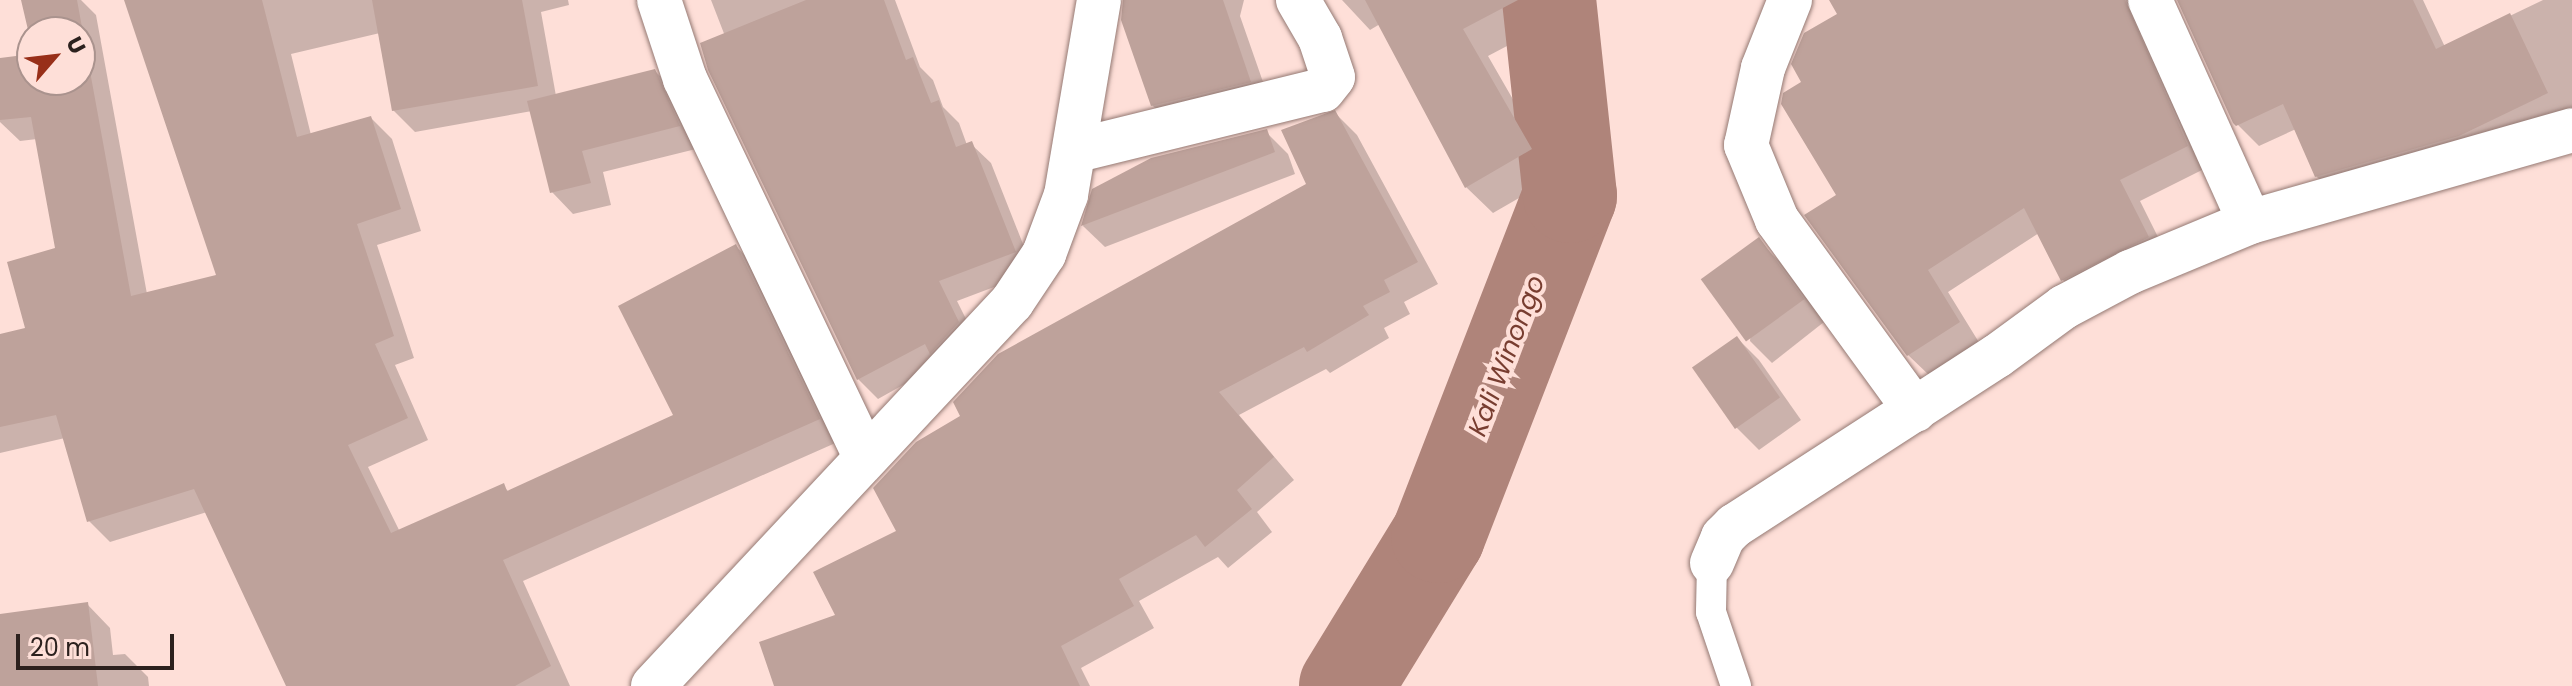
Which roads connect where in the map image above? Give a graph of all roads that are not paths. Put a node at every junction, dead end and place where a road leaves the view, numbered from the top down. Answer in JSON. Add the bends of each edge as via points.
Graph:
{"nodes":[{"id":1,"x":659,"y":0,"type":"edge"},
{"id":2,"x":1099,"y":0,"type":"edge"},
{"id":3,"x":1298,"y":0,"type":"edge"},
{"id":4,"x":2150,"y":0,"type":"edge"},
{"id":5,"x":1793,"y":1,"type":"edge"},
{"id":6,"x":2572,"y":130,"type":"edge"},
{"id":7,"x":1074,"y":151,"type":"junction"},
{"id":8,"x":2250,"y":222,"type":"junction"},
{"id":9,"x":1915,"y":410,"type":"junction"},
{"id":10,"x":865,"y":456,"type":"junction"},
{"id":11,"x":1712,"y":563,"type":"joint"},
{"id":12,"x":653,"y":686,"type":"edge"},
{"id":13,"x":1736,"y":686,"type":"edge"}],
"edges":[{"from":1,"to":10,"type":"street","via":[[685,79]]},
{"from":2,"to":7,"type":"street"},
{"from":3,"to":7,"type":"street","via":[[1320,38],[1333,77],[1323,90]]},
{"from":4,"to":8,"type":"street"},
{"from":5,"to":9,"type":"street","via":[[1763,68],[1746,145],[1777,220]]},
{"from":6,"to":8,"type":"street"},
{"from":7,"to":10,"type":"street","via":[[1066,195],[1044,254],[1012,302]]},
{"from":8,"to":9,"type":"street","via":[[2130,272],[2064,307]]},
{"from":9,"to":11,"type":"street","via":[[1734,526]]},
{"from":10,"to":12,"type":"street"},
{"from":11,"to":13,"type":"lane","via":[[1711,612]]}]}
